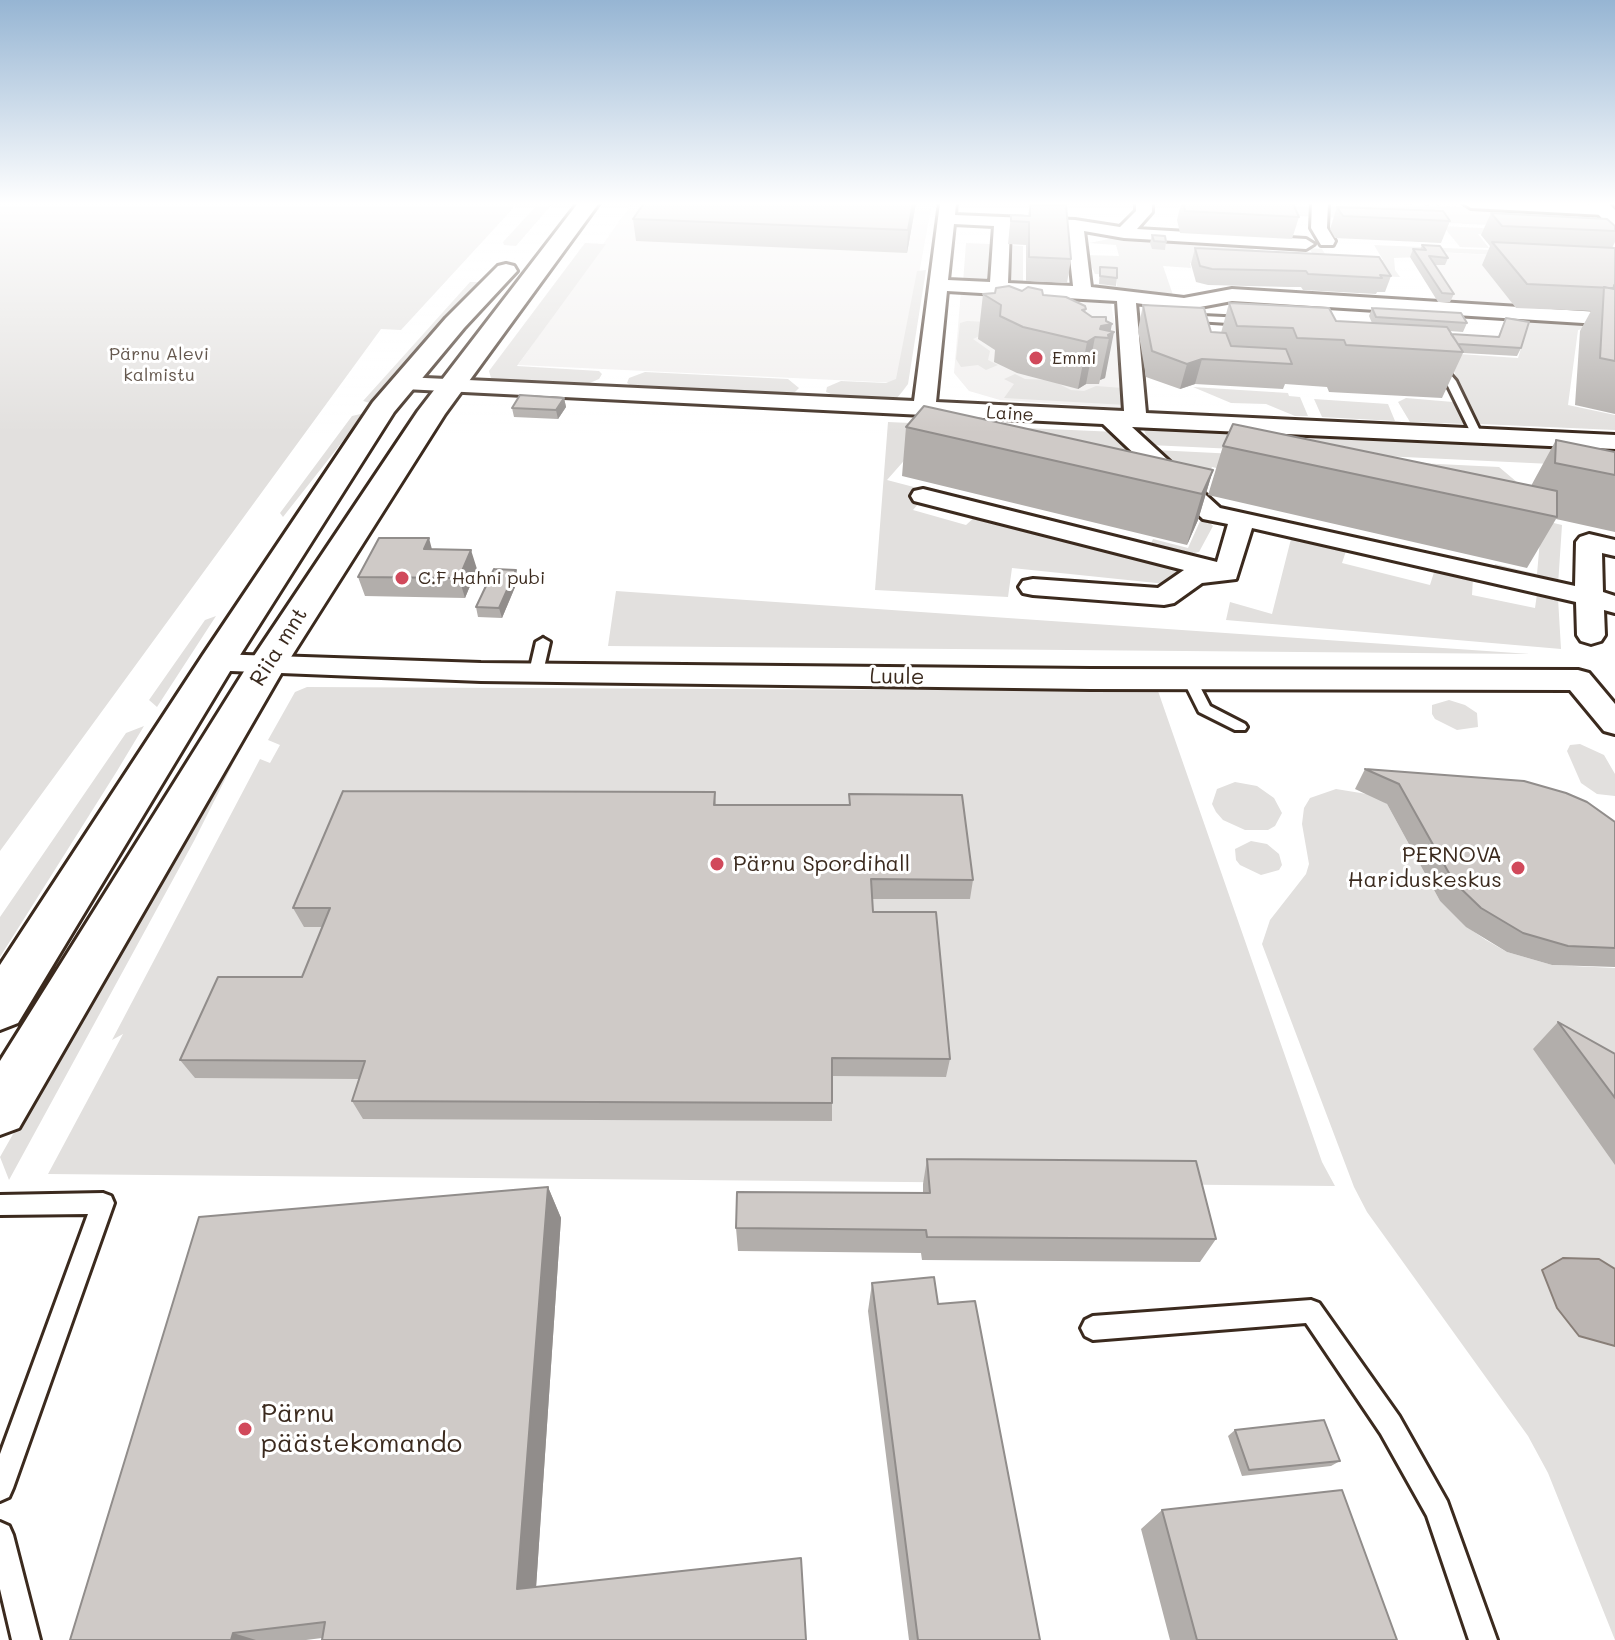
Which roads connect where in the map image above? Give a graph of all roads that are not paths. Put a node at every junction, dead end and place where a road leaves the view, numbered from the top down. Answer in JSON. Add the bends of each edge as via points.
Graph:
{"nodes":[{"id":1,"x":496,"y":280,"type":"edge"},
{"id":2,"x":530,"y":280,"type":"edge"},
{"id":3,"x":938,"y":280,"type":"edge"},
{"id":4,"x":999,"y":280,"type":"edge"},
{"id":5,"x":1081,"y":280,"type":"edge"},
{"id":6,"x":937,"y":285,"type":"junction"},
{"id":7,"x":999,"y":288,"type":"junction"},
{"id":8,"x":1083,"y":293,"type":"junction"},
{"id":9,"x":1126,"y":299,"type":"junction"},
{"id":10,"x":1193,"y":316,"type":"junction"},
{"id":11,"x":1615,"y":319,"type":"edge"},
{"id":12,"x":1249,"y":321,"type":"edge"},
{"id":13,"x":1416,"y":362,"type":"edge"},
{"id":14,"x":404,"y":383,"type":"junction"},
{"id":15,"x":449,"y":386,"type":"junction"},
{"id":16,"x":924,"y":410,"type":"junction"},
{"id":17,"x":1124,"y":420,"type":"junction"},
{"id":18,"x":1477,"y":435,"type":"junction"},
{"id":19,"x":1615,"y":442,"type":"edge"},
{"id":20,"x":923,"y":496,"type":"dead end"},
{"id":21,"x":1242,"y":518,"type":"junction"},
{"id":22,"x":1615,"y":548,"type":"edge"},
{"id":23,"x":1227,"y":573,"type":"junction"},
{"id":24,"x":1033,"y":587,"type":"dead end"},
{"id":25,"x":1602,"y":601,"type":"edge"},
{"id":26,"x":1591,"y":635,"type":"dead end"},
{"id":27,"x":543,"y":642,"type":"dead end"},
{"id":28,"x":216,"y":663,"type":"junction"},
{"id":29,"x":267,"y":665,"type":"junction"},
{"id":30,"x":536,"y":672,"type":"junction"},
{"id":31,"x":1190,"y":680,"type":"junction"},
{"id":32,"x":1615,"y":724,"type":"edge"},
{"id":33,"x":1240,"y":727,"type":"dead end"},
{"id":34,"x":0,"y":1008,"type":"edge"},
{"id":35,"x":0,"y":1110,"type":"edge"},
{"id":36,"x":0,"y":1205,"type":"edge"},
{"id":37,"x":1093,"y":1328,"type":"dead end"},
{"id":38,"x":0,"y":1488,"type":"edge"},
{"id":39,"x":0,"y":1535,"type":"edge"},
{"id":40,"x":26,"y":1640,"type":"edge"},
{"id":41,"x":1483,"y":1640,"type":"edge"}],
"edges":[{"from":1,"to":14,"type":"main road","name":"Riia mnt"},
{"from":2,"to":15,"type":"main road","name":"Riia mnt"},
{"from":3,"to":6,"type":"street"},
{"from":4,"to":7,"type":"street"},
{"from":5,"to":8,"type":"street"},
{"from":6,"to":7,"type":"street"},
{"from":6,"to":16,"type":"street"},
{"from":7,"to":8,"type":"street"},
{"from":8,"to":9,"type":"street"},
{"from":9,"to":10,"type":"street"},
{"from":9,"to":17,"type":"street","via":[[1135,323]]},
{"from":10,"to":11,"type":"street","via":[[1232,295]]},
{"from":10,"to":12,"type":"lane"},
{"from":13,"to":18,"type":"lane","via":[[1443,371]]},
{"from":14,"to":15,"type":"street","name":"Laine"},
{"from":14,"to":28,"type":"main road","name":"Riia mnt"},
{"from":15,"to":16,"type":"street","name":"Laine"},
{"from":15,"to":29,"type":"main road","name":"Riia mnt"},
{"from":16,"to":17,"type":"street","name":"Laine"},
{"from":17,"to":18,"type":"street","name":"Laine"},
{"from":17,"to":21,"type":"street","via":[[1212,514]]},
{"from":18,"to":19,"type":"street","name":"Laine"},
{"from":20,"to":23,"type":"street"},
{"from":21,"to":23,"type":"street"},
{"from":21,"to":25,"type":"street"},
{"from":22,"to":25,"type":"street","via":[[1589,542]]},
{"from":23,"to":24,"type":"street","via":[[1195,575],[1164,597]]},
{"from":25,"to":26,"type":"street"},
{"from":27,"to":30,"type":"lane"},
{"from":28,"to":29,"type":"street","name":"Luule"},
{"from":28,"to":34,"type":"main road","name":"Riia mnt"},
{"from":29,"to":30,"type":"street","name":"Luule"},
{"from":29,"to":35,"type":"main road","name":"Riia mnt"},
{"from":30,"to":31,"type":"street","name":"Luule"},
{"from":31,"to":32,"type":"street","name":"Luule","via":[[1578,680]]},
{"from":31,"to":33,"type":"lane","via":[[1204,709]]},
{"from":36,"to":38,"type":"lane","via":[[103,1203]]},
{"from":37,"to":41,"type":"lane","via":[[1311,1311],[1390,1425],[1438,1510]]},
{"from":39,"to":40,"type":"lane"}]}
